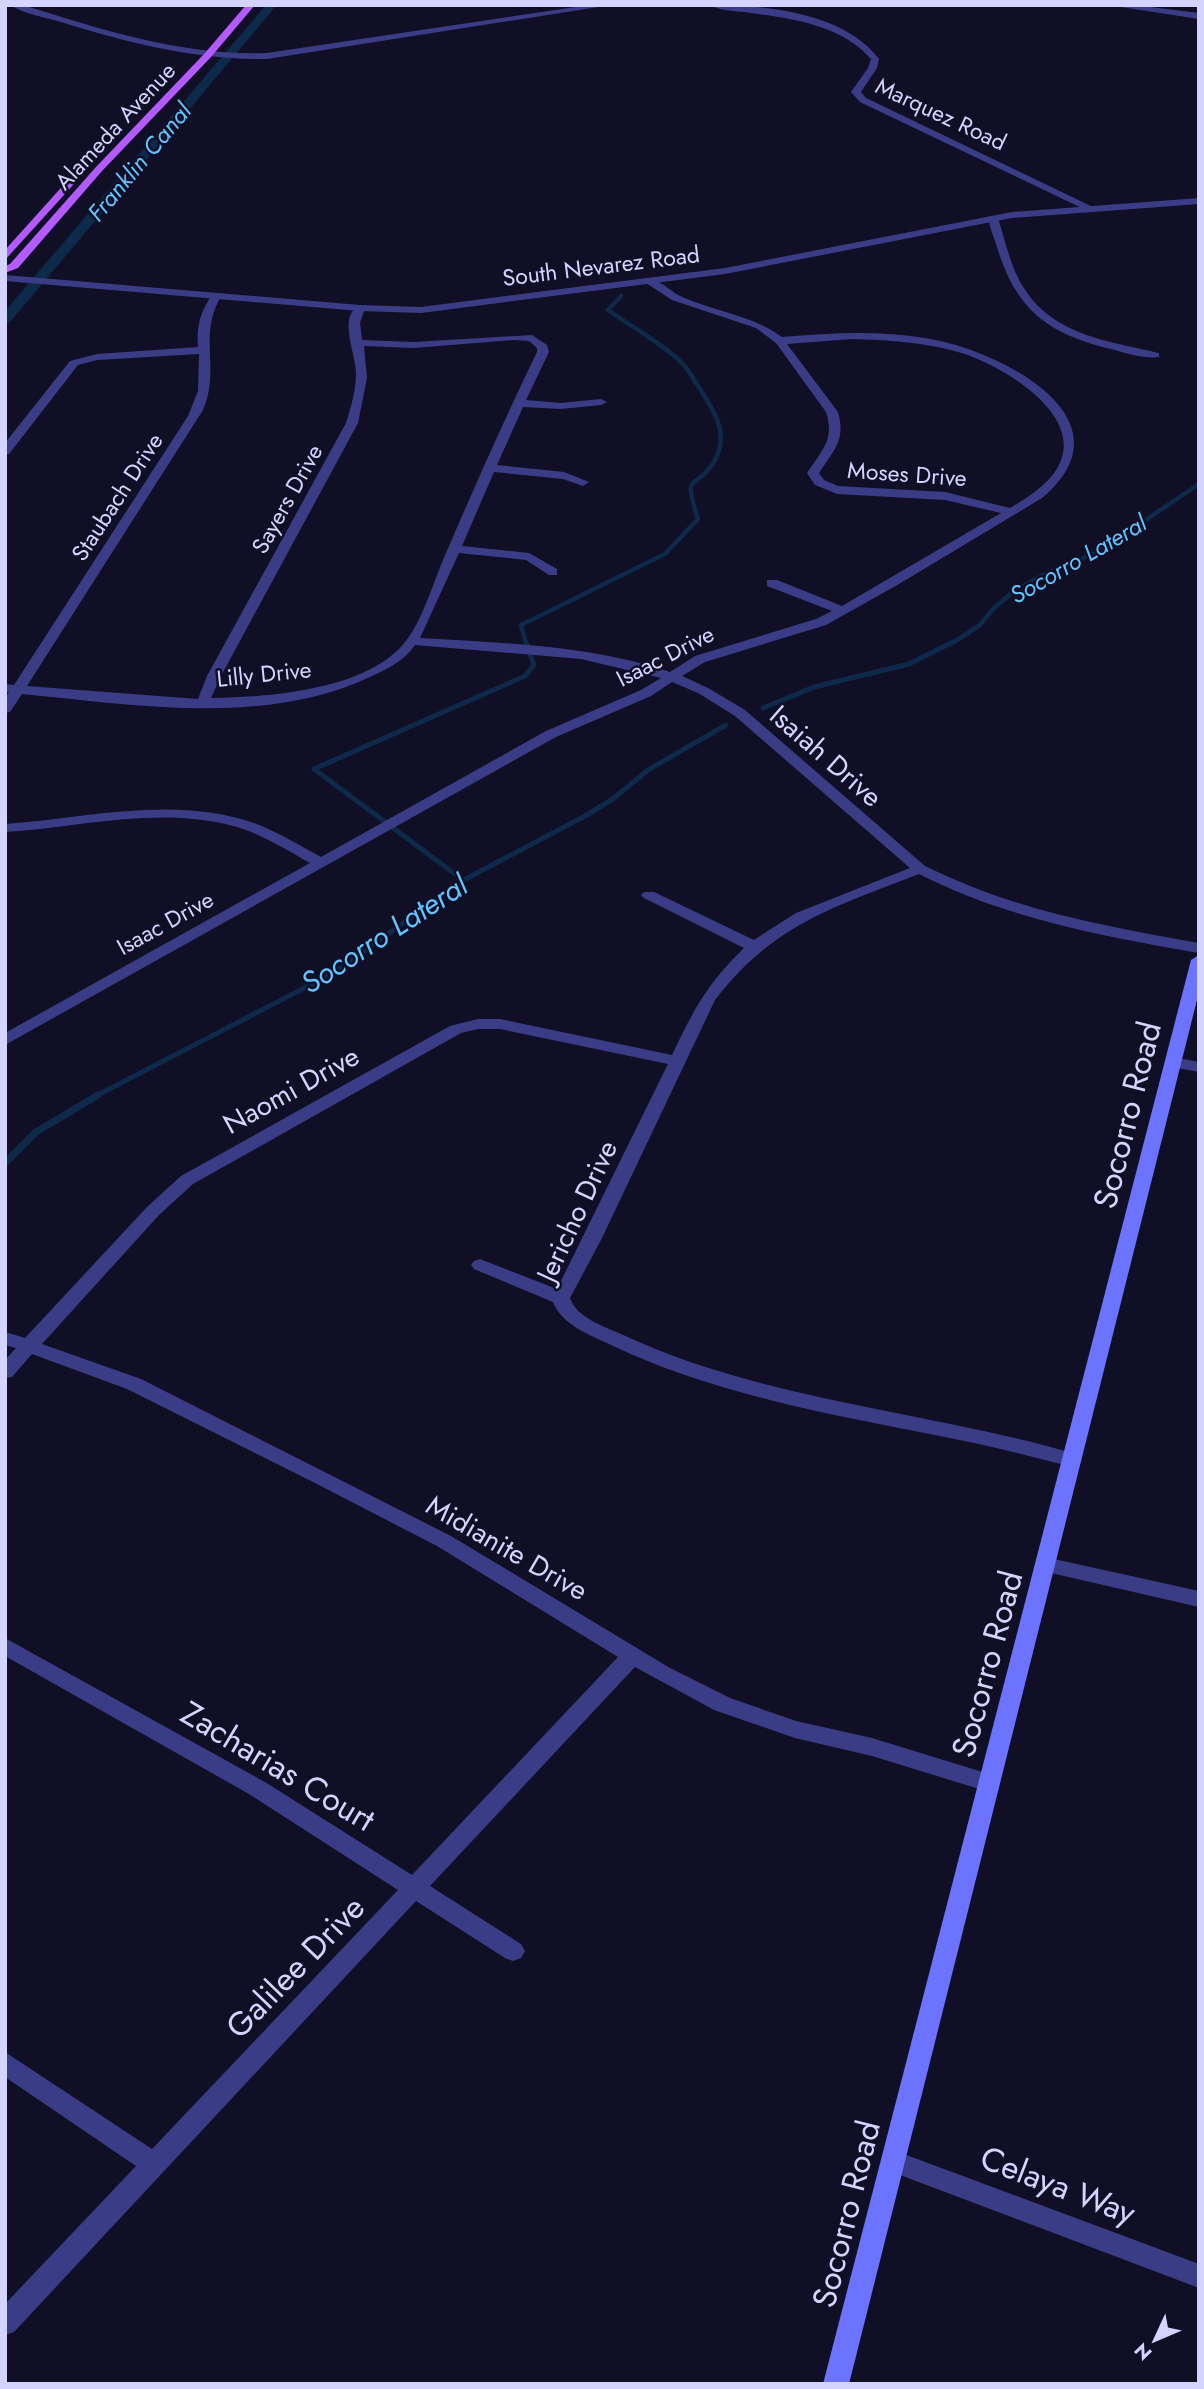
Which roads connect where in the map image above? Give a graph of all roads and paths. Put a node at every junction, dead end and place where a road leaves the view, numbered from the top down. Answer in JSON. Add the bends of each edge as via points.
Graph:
{"nodes":[{"id":1,"x":15,"y":5,"type":"edge"},
{"id":2,"x":238,"y":5,"type":"edge"},
{"id":3,"x":251,"y":5,"type":"edge"},
{"id":4,"x":607,"y":5,"type":"edge"},
{"id":5,"x":713,"y":5,"type":"edge"},
{"id":6,"x":1112,"y":5,"type":"edge"},
{"id":7,"x":1199,"y":16,"type":"edge"},
{"id":8,"x":195,"y":53,"type":"junction"},
{"id":9,"x":212,"y":56,"type":"junction"},
{"id":10,"x":141,"y":109,"type":"dead end"},
{"id":11,"x":107,"y":143,"type":"dead end"},
{"id":12,"x":1199,"y":201,"type":"edge"},
{"id":13,"x":1092,"y":209,"type":"junction"},
{"id":14,"x":993,"y":218,"type":"junction"},
{"id":15,"x":5,"y":257,"type":"edge"},
{"id":16,"x":7,"y":275,"type":"edge"},
{"id":17,"x":650,"y":281,"type":"junction"},
{"id":18,"x":217,"y":295,"type":"junction"},
{"id":19,"x":360,"y":308,"type":"junction"},
{"id":20,"x":780,"y":341,"type":"junction"},
{"id":21,"x":358,"y":343,"type":"junction"},
{"id":22,"x":203,"y":350,"type":"junction"},
{"id":23,"x":1155,"y":355,"type":"dead end"},
{"id":24,"x":601,"y":402,"type":"dead end"},
{"id":25,"x":518,"y":403,"type":"junction"},
{"id":26,"x":5,"y":452,"type":"edge"},
{"id":27,"x":490,"y":468,"type":"junction"},
{"id":28,"x":583,"y":482,"type":"dead end"},
{"id":29,"x":1010,"y":512,"type":"junction"},
{"id":30,"x":455,"y":549,"type":"junction"},
{"id":31,"x":553,"y":572,"type":"dead end"},
{"id":32,"x":772,"y":583,"type":"dead end"},
{"id":33,"x":843,"y":611,"type":"junction"},
{"id":34,"x":410,"y":641,"type":"junction"},
{"id":35,"x":672,"y":676,"type":"junction"},
{"id":36,"x":11,"y":689,"type":"edge"},
{"id":37,"x":203,"y":702,"type":"junction"},
{"id":38,"x":5,"y":709,"type":"edge"},
{"id":39,"x":5,"y":828,"type":"edge"},
{"id":40,"x":320,"y":862,"type":"junction"},
{"id":41,"x":920,"y":869,"type":"junction"},
{"id":42,"x":649,"y":895,"type":"dead end"},
{"id":43,"x":753,"y":946,"type":"junction"},
{"id":44,"x":1199,"y":948,"type":"edge"},
{"id":45,"x":1199,"y":960,"type":"edge"},
{"id":46,"x":5,"y":1040,"type":"edge"},
{"id":47,"x":678,"y":1061,"type":"junction"},
{"id":48,"x":1173,"y":1062,"type":"junction"},
{"id":49,"x":1199,"y":1067,"type":"edge"},
{"id":50,"x":480,"y":1265,"type":"dead end"},
{"id":51,"x":561,"y":1298,"type":"junction"},
{"id":52,"x":5,"y":1338,"type":"edge"},
{"id":53,"x":28,"y":1345,"type":"junction"},
{"id":54,"x":5,"y":1372,"type":"edge"},
{"id":55,"x":1072,"y":1460,"type":"junction"},
{"id":56,"x":1045,"y":1566,"type":"junction"},
{"id":57,"x":1199,"y":1599,"type":"edge"},
{"id":58,"x":5,"y":1646,"type":"edge"},
{"id":59,"x":634,"y":1656,"type":"junction"},
{"id":60,"x":989,"y":1783,"type":"junction"},
{"id":61,"x":413,"y":1889,"type":"junction"},
{"id":62,"x":513,"y":1951,"type":"dead end"},
{"id":63,"x":5,"y":2063,"type":"edge"},
{"id":64,"x":893,"y":2161,"type":"junction"},
{"id":65,"x":154,"y":2164,"type":"junction"},
{"id":66,"x":1199,"y":2276,"type":"edge"},
{"id":67,"x":5,"y":2323,"type":"edge"},
{"id":68,"x":836,"y":2384,"type":"edge"}],
"edges":[{"from":1,"to":8,"type":"street"},
{"from":2,"to":8,"type":"main road","name":"Alameda Avenue"},
{"from":3,"to":9,"type":"main road","name":"Alameda Avenue"},
{"from":4,"to":9,"type":"street","via":[[267,56]]},
{"from":5,"to":13,"type":"street","name":"Marquez Road","via":[[845,32],[875,59],[874,67],[858,85],[856,92],[863,100]]},
{"from":6,"to":7,"type":"street"},
{"from":8,"to":9,"type":"street"},
{"from":8,"to":10,"type":"main road","name":"Alameda Avenue"},
{"from":9,"to":16,"type":"main road","name":"Alameda Avenue","via":[[99,169]]},
{"from":11,"to":15,"type":"main road","name":"Alameda Avenue"},
{"from":12,"to":13,"type":"street","name":"South Nevarez Road"},
{"from":13,"to":14,"type":"street","name":"South Nevarez Road"},
{"from":14,"to":17,"type":"street","name":"South Nevarez Road","via":[[725,271]]},
{"from":14,"to":23,"type":"street","via":[[1015,282],[1025,299],[1055,328]]},
{"from":16,"to":18,"type":"street","name":"South Nevarez Road"},
{"from":17,"to":19,"type":"street","name":"South Nevarez Road","via":[[437,309]]},
{"from":17,"to":20,"type":"street","name":"Moses Drive","via":[[676,298],[760,326]]},
{"from":18,"to":19,"type":"street","name":"South Nevarez Road"},
{"from":18,"to":22,"type":"street","name":"Staubach Drive","via":[[204,315]]},
{"from":19,"to":21,"type":"street","name":"Sayers Drive","via":[[352,324]]},
{"from":20,"to":29,"type":"street","name":"Moses Drive","via":[[834,416],[836,437],[813,473],[822,485],[837,490],[942,494]]},
{"from":20,"to":29,"type":"street","name":"Isaac Drive","via":[[839,336],[932,343],[981,357],[1028,383],[1063,419],[1070,439],[1066,464],[1044,491]]},
{"from":21,"to":25,"type":"street","name":"Lilly Drive","via":[[414,345],[532,338],[543,352]]},
{"from":21,"to":37,"type":"street","name":"Sayers Drive","via":[[361,371],[352,423]]},
{"from":22,"to":26,"type":"street","via":[[97,357],[74,363]]},
{"from":22,"to":36,"type":"street","name":"Staubach Drive","via":[[202,401],[184,434]]},
{"from":24,"to":25,"type":"street","via":[[568,406]]},
{"from":25,"to":27,"type":"street","name":"Lilly Drive"},
{"from":27,"to":28,"type":"street"},
{"from":27,"to":30,"type":"street","name":"Lilly Drive"},
{"from":29,"to":33,"type":"street","name":"Isaac Drive"},
{"from":30,"to":31,"type":"street","via":[[512,553],[529,557]]},
{"from":30,"to":34,"type":"street","name":"Lilly Drive","via":[[422,625]]},
{"from":32,"to":33,"type":"street"},
{"from":33,"to":35,"type":"street","name":"Isaac Drive","via":[[821,622],[718,651]]},
{"from":34,"to":35,"type":"street","name":"Isaiah Drive","via":[[600,656]]},
{"from":34,"to":37,"type":"street","name":"Lilly Drive","via":[[374,672],[342,685],[275,699]]},
{"from":35,"to":40,"type":"street","name":"Isaac Drive","via":[[646,693],[541,740]]},
{"from":35,"to":41,"type":"street","name":"Isaiah Drive","via":[[740,713]]},
{"from":36,"to":37,"type":"street","name":"Lilly Drive"},
{"from":36,"to":38,"type":"street","name":"Staubach Drive"},
{"from":39,"to":40,"type":"street","via":[[183,813],[240,823]]},
{"from":40,"to":46,"type":"street","name":"Isaac Drive"},
{"from":41,"to":43,"type":"street","name":"Jericho Drive","via":[[793,919]]},
{"from":41,"to":44,"type":"street","name":"Isaiah Drive","via":[[976,898],[1028,915]]},
{"from":42,"to":43,"type":"street"},
{"from":43,"to":47,"type":"street","name":"Jericho Drive","via":[[707,999]]},
{"from":45,"to":48,"type":"main road","name":"Socorro Road"},
{"from":47,"to":51,"type":"street","name":"Jericho Drive"},
{"from":47,"to":53,"type":"street","name":"Naomi Drive","via":[[500,1024],[456,1029],[187,1180],[153,1210]]},
{"from":48,"to":49,"type":"street"},
{"from":48,"to":55,"type":"main road","name":"Socorro Road"},
{"from":50,"to":51,"type":"street"},
{"from":51,"to":55,"type":"street","name":"Jericho Drive","via":[[565,1309],[579,1321],[699,1373]]},
{"from":52,"to":53,"type":"street","name":"Midianite Drive"},
{"from":53,"to":54,"type":"street","name":"Naomi Drive"},
{"from":53,"to":59,"type":"street","name":"Midianite Drive","via":[[134,1384],[341,1488],[484,1564]]},
{"from":55,"to":56,"type":"main road","name":"Socorro Road"},
{"from":56,"to":57,"type":"street"},
{"from":56,"to":60,"type":"main road","name":"Socorro Road"},
{"from":58,"to":61,"type":"street","name":"Zacharias Court","via":[[257,1788]]},
{"from":59,"to":60,"type":"street","name":"Midianite Drive","via":[[722,1704],[794,1729]]},
{"from":59,"to":61,"type":"street","name":"Galilee Drive"},
{"from":60,"to":64,"type":"main road","name":"Socorro Road"},
{"from":61,"to":62,"type":"street","name":"Zacharias Court"},
{"from":61,"to":65,"type":"street","name":"Galilee Drive"},
{"from":63,"to":65,"type":"street"},
{"from":64,"to":66,"type":"street","name":"Celaya Way"},
{"from":64,"to":68,"type":"main road","name":"Socorro Road"},
{"from":65,"to":67,"type":"street","name":"Galilee Drive"}]}
